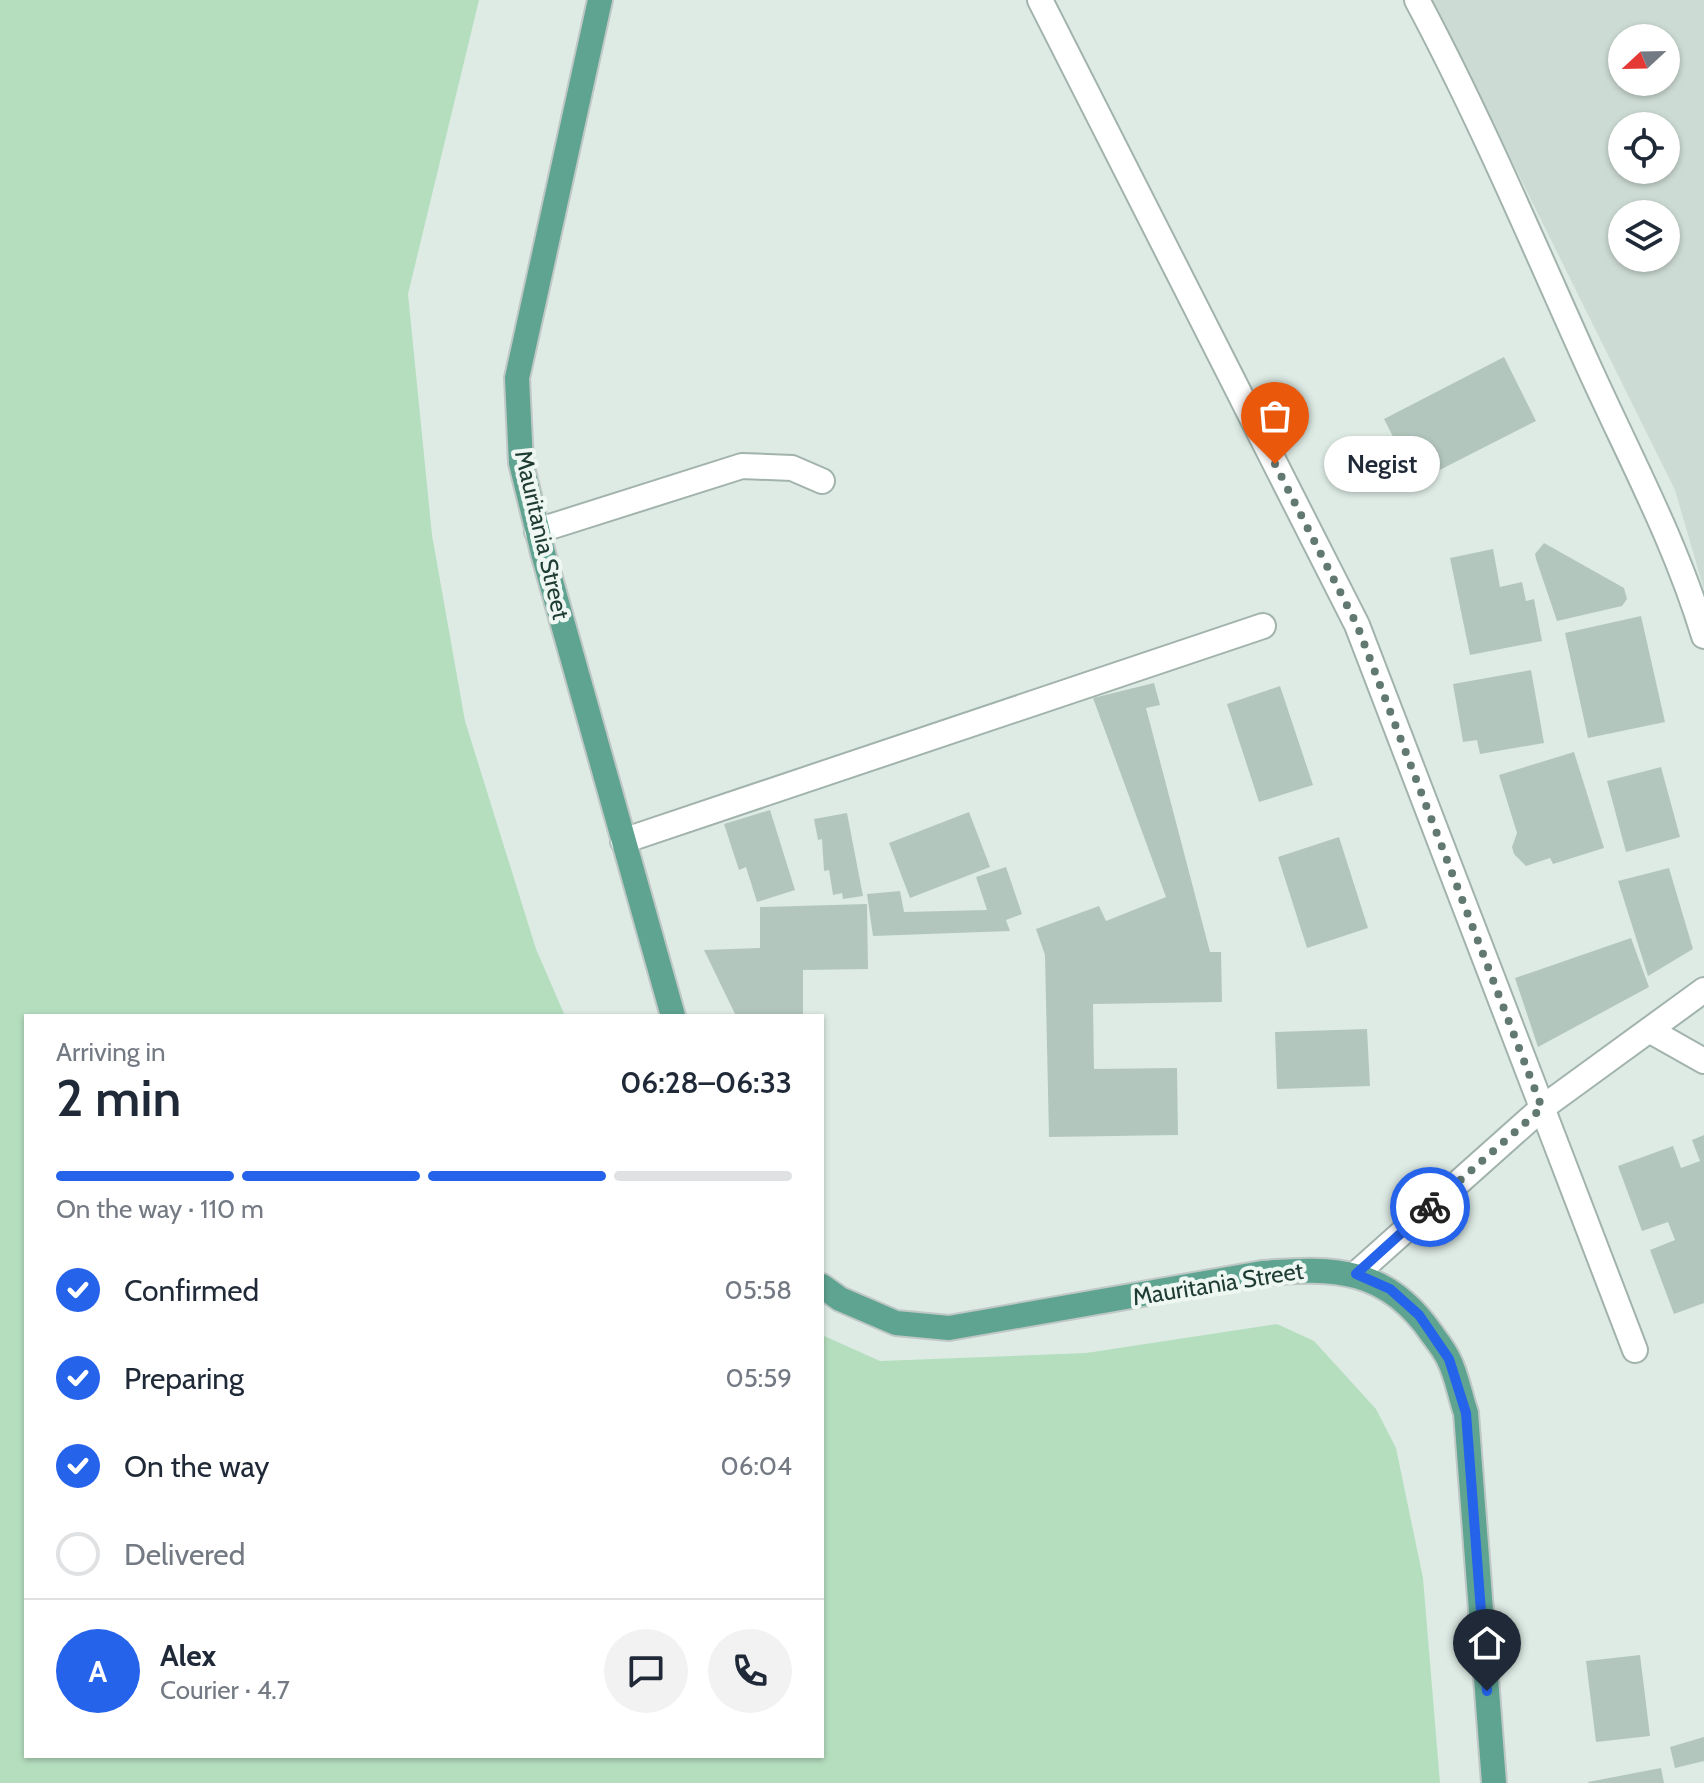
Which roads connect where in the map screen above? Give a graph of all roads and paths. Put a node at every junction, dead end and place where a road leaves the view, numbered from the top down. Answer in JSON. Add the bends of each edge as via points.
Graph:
{"nodes":[{"id":1,"x":600,"y":0,"type":"edge"},
{"id":2,"x":1040,"y":0,"type":"edge"},
{"id":3,"x":1417,"y":0,"type":"edge"},
{"id":4,"x":822,"y":481,"type":"dead end"},
{"id":5,"x":537,"y":531,"type":"junction"},
{"id":6,"x":1263,"y":626,"type":"dead end"},
{"id":7,"x":1704,"y":636,"type":"edge"},
{"id":8,"x":623,"y":841,"type":"junction"},
{"id":9,"x":1704,"y":990,"type":"edge"},
{"id":10,"x":672,"y":1014,"type":"edge"},
{"id":11,"x":1649,"y":1030,"type":"junction"},
{"id":12,"x":1704,"y":1061,"type":"edge"},
{"id":13,"x":1542,"y":1108,"type":"junction"},
{"id":14,"x":1356,"y":1274,"type":"junction"},
{"id":15,"x":824,"y":1287,"type":"edge"},
{"id":16,"x":1635,"y":1350,"type":"dead end"},
{"id":17,"x":1494,"y":1783,"type":"edge"}],
"edges":[{"from":1,"to":5,"type":"main road","name":"Mauritania Street","via":[[517,378],[521,463]]},
{"from":2,"to":13,"type":"street","via":[[1357,625]]},
{"from":3,"to":7,"type":"street","via":[[1468,96],[1647,487]]},
{"from":4,"to":5,"type":"street","via":[[792,468],[742,466]]},
{"from":5,"to":8,"type":"main road","name":"Mauritania Street"},
{"from":6,"to":8,"type":"street"},
{"from":8,"to":10,"type":"main road","name":"Mauritania Street"},
{"from":9,"to":11,"type":"street"},
{"from":11,"to":12,"type":"street"},
{"from":11,"to":13,"type":"street"},
{"from":13,"to":14,"type":"street"},
{"from":13,"to":16,"type":"street"},
{"from":14,"to":15,"type":"main road","name":"Mauritania Street","via":[[1314,1269],[1262,1273],[949,1328],[896,1323]]},
{"from":14,"to":17,"type":"main road","name":"Mauritania Street","via":[[1390,1289],[1419,1315],[1449,1359],[1466,1413]]}]}
